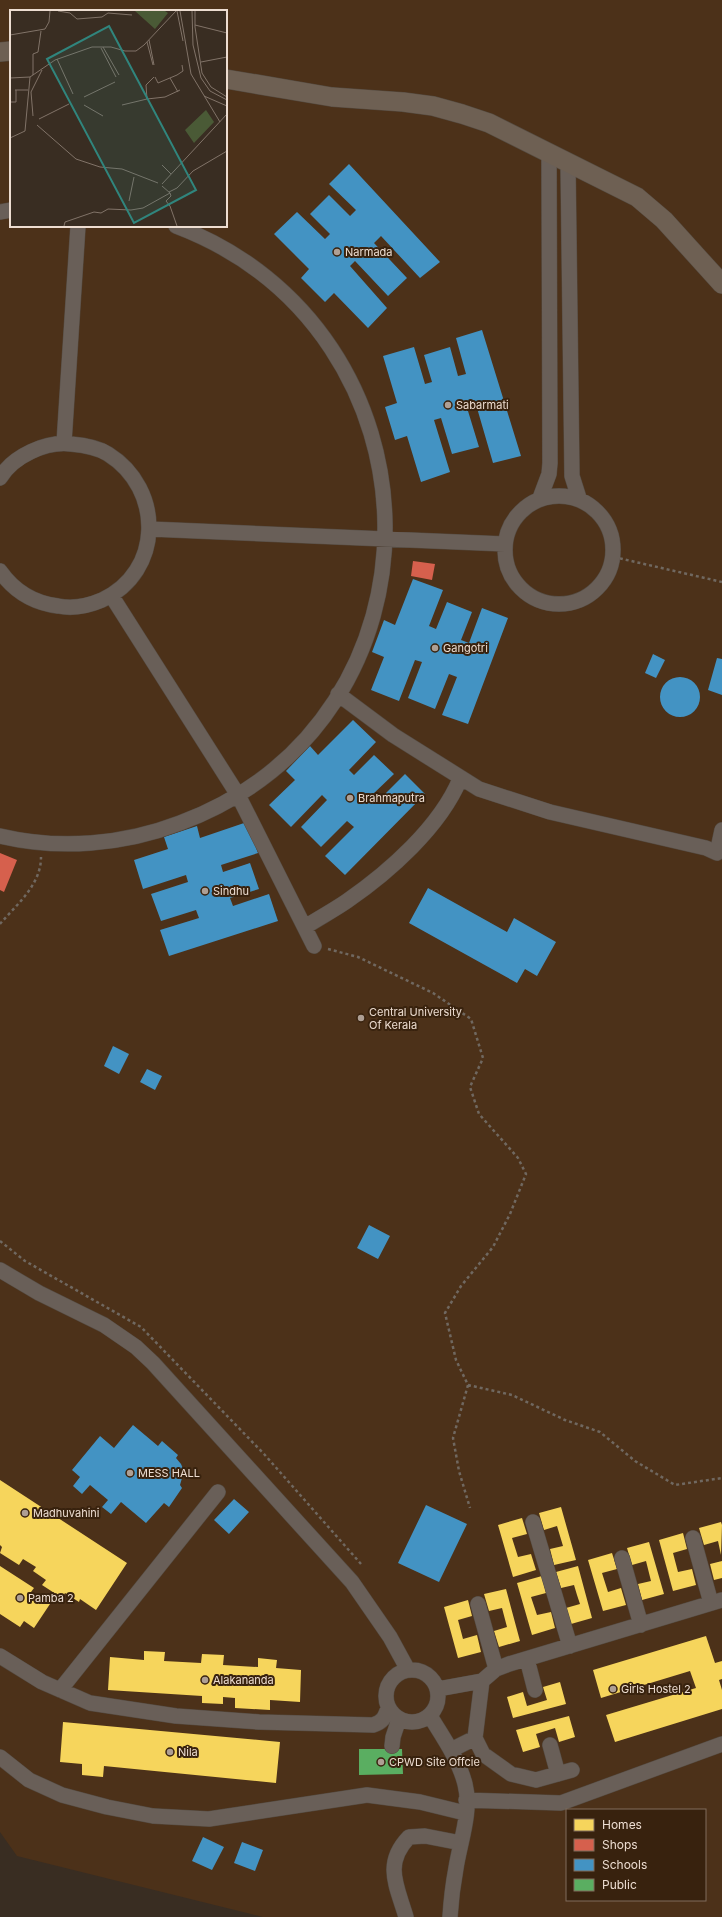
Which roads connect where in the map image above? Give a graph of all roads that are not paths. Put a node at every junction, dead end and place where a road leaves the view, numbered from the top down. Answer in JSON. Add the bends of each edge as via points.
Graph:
{"nodes":[{"id":1,"x":10,"y":51,"type":"edge"},
{"id":2,"x":0,"y":52,"type":"edge"},
{"id":3,"x":227,"y":79,"type":"edge"},
{"id":4,"x":549,"y":154,"type":"junction"},
{"id":5,"x":568,"y":163,"type":"junction"},
{"id":6,"x":10,"y":210,"type":"edge"},
{"id":7,"x":0,"y":212,"type":"edge"},
{"id":8,"x":78,"y":227,"type":"edge"},
{"id":9,"x":178,"y":227,"type":"edge"},
{"id":10,"x":722,"y":284,"type":"edge"},
{"id":11,"x":64,"y":443,"type":"junction"},
{"id":12,"x":0,"y":478,"type":"edge"},
{"id":13,"x":540,"y":498,"type":"junction"},
{"id":14,"x":579,"y":498,"type":"junction"},
{"id":15,"x":150,"y":529,"type":"junction"},
{"id":16,"x":386,"y":540,"type":"junction"},
{"id":17,"x":505,"y":544,"type":"junction"},
{"id":18,"x":0,"y":571,"type":"edge"},
{"id":19,"x":111,"y":595,"type":"junction"},
{"id":20,"x":338,"y":694,"type":"junction"},
{"id":21,"x":460,"y":779,"type":"junction"},
{"id":22,"x":238,"y":795,"type":"junction"},
{"id":23,"x":722,"y":830,"type":"edge"},
{"id":24,"x":0,"y":836,"type":"edge"},
{"id":25,"x":720,"y":853,"type":"edge"},
{"id":26,"x":306,"y":927,"type":"junction"},
{"id":27,"x":314,"y":946,"type":"road end"},
{"id":28,"x":0,"y":1270,"type":"edge"},
{"id":29,"x":218,"y":1492,"type":"dead end"},
{"id":30,"x":533,"y":1522,"type":"dead end"},
{"id":31,"x":693,"y":1538,"type":"dead end"},
{"id":32,"x":622,"y":1558,"type":"dead end"},
{"id":33,"x":717,"y":1602,"type":"edge"},
{"id":34,"x":478,"y":1604,"type":"dead end"},
{"id":35,"x":641,"y":1625,"type":"junction"},
{"id":36,"x":570,"y":1646,"type":"junction"},
{"id":37,"x":0,"y":1656,"type":"edge"},
{"id":38,"x":527,"y":1659,"type":"junction"},
{"id":39,"x":496,"y":1669,"type":"junction"},
{"id":40,"x":408,"y":1670,"type":"junction"},
{"id":41,"x":482,"y":1681,"type":"junction"},
{"id":42,"x":438,"y":1689,"type":"junction"},
{"id":43,"x":60,"y":1690,"type":"junction"},
{"id":44,"x":535,"y":1690,"type":"dead end"},
{"id":45,"x":388,"y":1708,"type":"junction"},
{"id":46,"x":430,"y":1716,"type":"junction"},
{"id":47,"x":400,"y":1720,"type":"junction"},
{"id":48,"x":475,"y":1738,"type":"junction"},
{"id":49,"x":722,"y":1744,"type":"edge"},
{"id":50,"x":550,"y":1745,"type":"dead end"},
{"id":51,"x":392,"y":1746,"type":"dead end"},
{"id":52,"x":450,"y":1750,"type":"junction"},
{"id":53,"x":0,"y":1757,"type":"edge"},
{"id":54,"x":466,"y":1806,"type":"junction"},
{"id":55,"x":458,"y":1842,"type":"junction"},
{"id":56,"x":406,"y":1917,"type":"edge"},
{"id":57,"x":444,"y":1917,"type":"edge"},
{"id":58,"x":450,"y":1917,"type":"edge"}],
"edges":[{"from":1,"to":2,"type":"main road"},
{"from":3,"to":4,"type":"main road","via":[[332,97],[433,106],[489,123]]},
{"from":4,"to":5,"type":"main road"},
{"from":4,"to":13,"type":"street","via":[[550,464]]},
{"from":5,"to":10,"type":"main road","via":[[620,187],[648,205]]},
{"from":5,"to":14,"type":"street","via":[[572,476]]},
{"from":6,"to":7,"type":"street"},
{"from":8,"to":11,"type":"street"},
{"from":9,"to":16,"type":"street","via":[[220,246],[269,279],[311,321],[329,345],[358,396],[369,424],[383,481]]},
{"from":11,"to":12,"type":"street","via":[[41,448],[20,458]]},
{"from":11,"to":15,"type":"street","via":[[86,446],[108,454],[126,468],[139,485],[148,507]]},
{"from":13,"to":14,"type":"street"},
{"from":13,"to":17,"type":"street","via":[[529,504],[512,521]]},
{"from":14,"to":17,"type":"street","via":[[602,515],[610,528],[614,542],[610,572],[602,585],[590,595],[576,602],[561,605],[546,603],[532,597],[511,575],[505,560]]},
{"from":15,"to":16,"type":"street"},
{"from":15,"to":19,"type":"street","via":[[147,549],[139,567],[127,583]]},
{"from":16,"to":17,"type":"street"},
{"from":16,"to":20,"type":"street","via":[[383,572],[373,617],[354,665]]},
{"from":18,"to":19,"type":"street","via":[[24,596],[45,605],[68,608],[90,605]]},
{"from":19,"to":22,"type":"street"},
{"from":20,"to":21,"type":"street","via":[[393,735]]},
{"from":20,"to":22,"type":"street","via":[[322,718],[289,755]]},
{"from":21,"to":25,"type":"street","via":[[479,789],[550,812]]},
{"from":21,"to":26,"type":"street","via":[[434,820],[394,863],[351,898]]},
{"from":22,"to":24,"type":"street","via":[[192,819],[143,835],[92,843],[41,843]]},
{"from":22,"to":26,"type":"street"},
{"from":23,"to":25,"type":"street"},
{"from":26,"to":27,"type":"street"},
{"from":28,"to":40,"type":"street","via":[[39,1293],[104,1325],[136,1347],[153,1363],[347,1577],[390,1637]]},
{"from":29,"to":43,"type":"street"},
{"from":30,"to":36,"type":"street"},
{"from":31,"to":33,"type":"street"},
{"from":32,"to":35,"type":"street"},
{"from":33,"to":35,"type":"street"},
{"from":34,"to":39,"type":"street"},
{"from":35,"to":36,"type":"street"},
{"from":36,"to":38,"type":"street"},
{"from":37,"to":43,"type":"street"},
{"from":38,"to":39,"type":"street"},
{"from":38,"to":44,"type":"street"},
{"from":39,"to":41,"type":"street"},
{"from":40,"to":42,"type":"street","via":[[423,1672]]},
{"from":40,"to":45,"type":"street","via":[[400,1673],[389,1684],[386,1692]]},
{"from":41,"to":42,"type":"street"},
{"from":41,"to":48,"type":"street"},
{"from":42,"to":46,"type":"street","via":[[438,1704]]},
{"from":43,"to":45,"type":"street","via":[[90,1703],[176,1716],[259,1722],[373,1725],[384,1719]]},
{"from":45,"to":47,"type":"street"},
{"from":46,"to":47,"type":"street","via":[[415,1722]]},
{"from":46,"to":52,"type":"street"},
{"from":47,"to":51,"type":"street"},
{"from":48,"to":50,"type":"street","via":[[483,1754],[511,1774],[536,1780],[565,1772]]},
{"from":48,"to":52,"type":"street"},
{"from":49,"to":54,"type":"street","via":[[560,1803]]},
{"from":52,"to":54,"type":"street","via":[[465,1784]]},
{"from":53,"to":54,"type":"street","via":[[29,1780],[62,1794],[107,1807],[153,1816],[209,1819],[367,1795]]},
{"from":54,"to":55,"type":"street"},
{"from":55,"to":56,"type":"street","via":[[426,1836],[409,1837],[400,1846],[394,1863],[394,1881]]},
{"from":55,"to":57,"type":"street"},
{"from":55,"to":58,"type":"street"}]}
